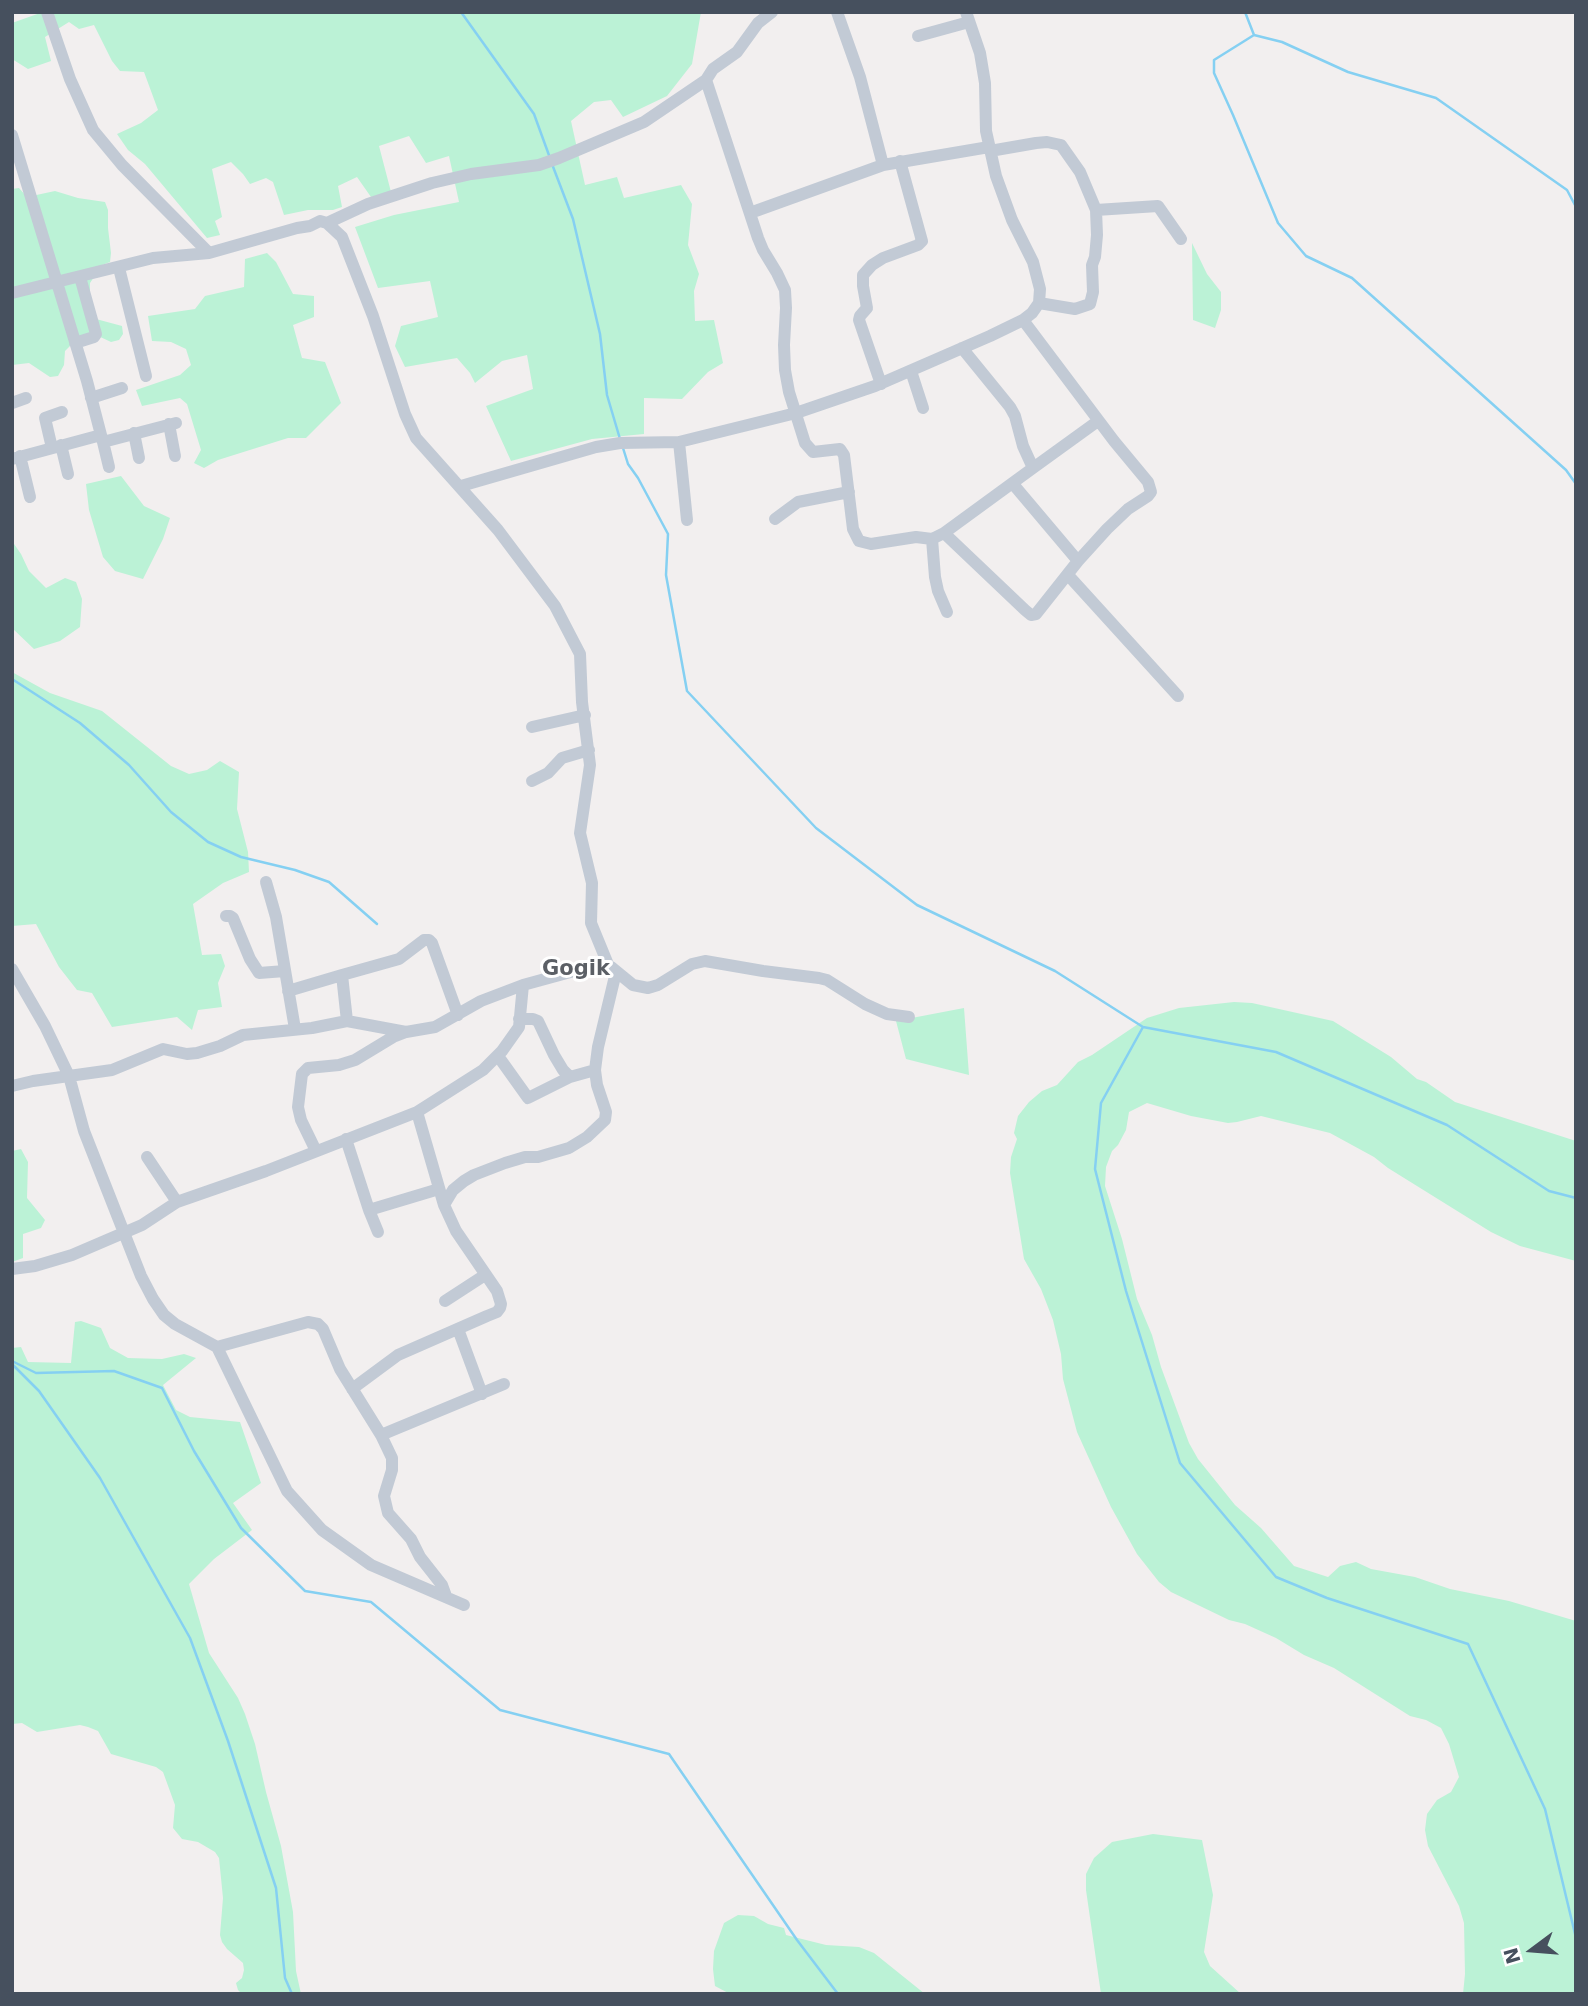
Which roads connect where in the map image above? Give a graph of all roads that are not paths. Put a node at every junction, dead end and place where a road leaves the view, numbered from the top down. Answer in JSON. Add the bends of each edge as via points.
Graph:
{"nodes":[{"id":1,"x":47,"y":12,"type":"edge"},
{"id":2,"x":772,"y":12,"type":"edge"},
{"id":3,"x":837,"y":12,"type":"edge"},
{"id":4,"x":967,"y":17,"type":"edge"},
{"id":5,"x":918,"y":36,"type":"dead end"},
{"id":6,"x":706,"y":80,"type":"junction"},
{"id":7,"x":12,"y":135,"type":"edge"},
{"id":8,"x":990,"y":149,"type":"junction"},
{"id":9,"x":900,"y":162,"type":"junction"},
{"id":10,"x":883,"y":165,"type":"junction"},
{"id":11,"x":1096,"y":210,"type":"junction"},
{"id":12,"x":750,"y":213,"type":"junction"},
{"id":13,"x":327,"y":223,"type":"junction"},
{"id":14,"x":1181,"y":239,"type":"dead end"},
{"id":15,"x":209,"y":253,"type":"junction"},
{"id":16,"x":119,"y":268,"type":"junction"},
{"id":17,"x":80,"y":277,"type":"junction"},
{"id":18,"x":57,"y":283,"type":"junction"},
{"id":19,"x":12,"y":293,"type":"edge"},
{"id":20,"x":1039,"y":303,"type":"junction"},
{"id":21,"x":1023,"y":320,"type":"junction"},
{"id":22,"x":75,"y":343,"type":"junction"},
{"id":23,"x":962,"y":348,"type":"junction"},
{"id":24,"x":911,"y":371,"type":"junction"},
{"id":25,"x":146,"y":376,"type":"dead end"},
{"id":26,"x":881,"y":384,"type":"junction"},
{"id":27,"x":122,"y":388,"type":"dead end"},
{"id":28,"x":26,"y":398,"type":"dead end"},
{"id":29,"x":91,"y":398,"type":"junction"},
{"id":30,"x":12,"y":403,"type":"edge"},
{"id":31,"x":923,"y":408,"type":"dead end"},
{"id":32,"x":62,"y":411,"type":"dead end"},
{"id":33,"x":796,"y":413,"type":"junction"},
{"id":34,"x":1098,"y":421,"type":"junction"},
{"id":35,"x":134,"y":433,"type":"junction"},
{"id":36,"x":102,"y":439,"type":"junction"},
{"id":37,"x":679,"y":442,"type":"junction"},
{"id":38,"x":57,"y":446,"type":"junction"},
{"id":39,"x":175,"y":456,"type":"dead end"},
{"id":40,"x":16,"y":457,"type":"edge"},
{"id":41,"x":139,"y":458,"type":"dead end"},
{"id":42,"x":109,"y":467,"type":"dead end"},
{"id":43,"x":1033,"y":468,"type":"junction"},
{"id":44,"x":68,"y":474,"type":"dead end"},
{"id":45,"x":1013,"y":484,"type":"junction"},
{"id":46,"x":461,"y":486,"type":"junction"},
{"id":47,"x":849,"y":492,"type":"junction"},
{"id":48,"x":30,"y":497,"type":"dead end"},
{"id":49,"x":775,"y":519,"type":"dead end"},
{"id":50,"x":687,"y":520,"type":"dead end"},
{"id":51,"x":938,"y":536,"type":"junction"},
{"id":52,"x":1078,"y":561,"type":"junction"},
{"id":53,"x":1068,"y":575,"type":"junction"},
{"id":54,"x":947,"y":612,"type":"dead end"},
{"id":55,"x":1178,"y":696,"type":"dead end"},
{"id":56,"x":584,"y":715,"type":"junction"},
{"id":57,"x":532,"y":727,"type":"dead end"},
{"id":58,"x":589,"y":750,"type":"junction"},
{"id":59,"x":532,"y":781,"type":"dead end"},
{"id":60,"x":266,"y":883,"type":"dead end"},
{"id":61,"x":226,"y":916,"type":"dead end"},
{"id":62,"x":611,"y":967,"type":"junction"},
{"id":63,"x":12,"y":969,"type":"edge"},
{"id":64,"x":285,"y":971,"type":"junction"},
{"id":65,"x":342,"y":975,"type":"junction"},
{"id":66,"x":523,"y":985,"type":"junction"},
{"id":67,"x":288,"y":991,"type":"junction"},
{"id":68,"x":458,"y":1015,"type":"junction"},
{"id":69,"x":909,"y":1017,"type":"dead end"},
{"id":70,"x":519,"y":1018,"type":"junction"},
{"id":71,"x":347,"y":1021,"type":"junction"},
{"id":72,"x":295,"y":1029,"type":"junction"},
{"id":73,"x":406,"y":1032,"type":"junction"},
{"id":74,"x":498,"y":1056,"type":"junction"},
{"id":75,"x":595,"y":1070,"type":"junction"},
{"id":76,"x":69,"y":1076,"type":"junction"},
{"id":77,"x":570,"y":1077,"type":"junction"},
{"id":78,"x":12,"y":1086,"type":"edge"},
{"id":79,"x":417,"y":1112,"type":"junction"},
{"id":80,"x":346,"y":1139,"type":"junction"},
{"id":81,"x":316,"y":1151,"type":"junction"},
{"id":82,"x":147,"y":1157,"type":"dead end"},
{"id":83,"x":439,"y":1189,"type":"junction"},
{"id":84,"x":177,"y":1202,"type":"junction"},
{"id":85,"x":444,"y":1205,"type":"junction"},
{"id":86,"x":369,"y":1210,"type":"junction"},
{"id":87,"x":124,"y":1232,"type":"junction"},
{"id":88,"x":378,"y":1232,"type":"dead end"},
{"id":89,"x":12,"y":1269,"type":"edge"},
{"id":90,"x":485,"y":1275,"type":"junction"},
{"id":91,"x":445,"y":1301,"type":"dead end"},
{"id":92,"x":458,"y":1329,"type":"junction"},
{"id":93,"x":217,"y":1347,"type":"junction"},
{"id":94,"x":504,"y":1384,"type":"dead end"},
{"id":95,"x":352,"y":1389,"type":"junction"},
{"id":96,"x":482,"y":1394,"type":"junction"},
{"id":97,"x":381,"y":1436,"type":"junction"},
{"id":98,"x":446,"y":1597,"type":"junction"},
{"id":99,"x":464,"y":1605,"type":"dead end"}],
"edges":[{"from":1,"to":15,"type":"street","via":[[93,130]]},
{"from":2,"to":6,"type":"street"},
{"from":3,"to":10,"type":"street"},
{"from":4,"to":5,"type":"street"},
{"from":4,"to":8,"type":"street","via":[[980,54]]},
{"from":6,"to":12,"type":"street"},
{"from":6,"to":13,"type":"street","via":[[644,122],[559,158],[432,183]]},
{"from":7,"to":18,"type":"street"},
{"from":8,"to":9,"type":"street"},
{"from":8,"to":11,"type":"street","via":[[1047,142],[1061,145],[1080,172]]},
{"from":8,"to":20,"type":"street","via":[[1005,204],[1035,271]]},
{"from":9,"to":10,"type":"street"},
{"from":9,"to":26,"type":"street","via":[[922,242],[883,258],[863,275],[867,308],[859,320]]},
{"from":10,"to":12,"type":"street"},
{"from":11,"to":14,"type":"street","via":[[1158,206]]},
{"from":11,"to":20,"type":"street","via":[[1090,304],[1076,309]]},
{"from":12,"to":33,"type":"street","via":[[785,290],[783,359]]},
{"from":13,"to":15,"type":"street","via":[[320,221]]},
{"from":13,"to":46,"type":"street","via":[[342,237],[412,429]]},
{"from":15,"to":16,"type":"street","via":[[153,258]]},
{"from":16,"to":17,"type":"street"},
{"from":16,"to":25,"type":"street"},
{"from":17,"to":18,"type":"street"},
{"from":17,"to":22,"type":"street","via":[[96,334]]},
{"from":18,"to":19,"type":"street"},
{"from":18,"to":22,"type":"street"},
{"from":20,"to":21,"type":"street"},
{"from":21,"to":23,"type":"street"},
{"from":21,"to":34,"type":"street"},
{"from":22,"to":29,"type":"street"},
{"from":23,"to":24,"type":"street"},
{"from":23,"to":43,"type":"street","via":[[1010,407]]},
{"from":24,"to":26,"type":"street"},
{"from":24,"to":31,"type":"street"},
{"from":26,"to":33,"type":"street"},
{"from":27,"to":29,"type":"street"},
{"from":28,"to":30,"type":"street"},
{"from":29,"to":36,"type":"street"},
{"from":32,"to":38,"type":"street","via":[[45,418]]},
{"from":33,"to":37,"type":"street"},
{"from":33,"to":47,"type":"street","via":[[811,451],[842,452]]},
{"from":34,"to":43,"type":"street"},
{"from":34,"to":52,"type":"street","via":[[1148,482],[1150,492]]},
{"from":35,"to":36,"type":"street"},
{"from":35,"to":39,"type":"street","via":[[173,424]]},
{"from":35,"to":41,"type":"street"},
{"from":36,"to":38,"type":"street"},
{"from":36,"to":42,"type":"street"},
{"from":37,"to":46,"type":"street","via":[[596,447]]},
{"from":37,"to":50,"type":"street"},
{"from":38,"to":40,"type":"street"},
{"from":38,"to":44,"type":"street"},
{"from":40,"to":48,"type":"street"},
{"from":43,"to":45,"type":"street"},
{"from":45,"to":51,"type":"street"},
{"from":45,"to":52,"type":"street"},
{"from":46,"to":56,"type":"street","via":[[566,625],[580,654]]},
{"from":47,"to":49,"type":"street","via":[[798,502]]},
{"from":47,"to":51,"type":"street","via":[[859,541],[871,544]]},
{"from":51,"to":53,"type":"street","via":[[1031,615],[1041,611]]},
{"from":51,"to":54,"type":"street","via":[[935,577]]},
{"from":52,"to":53,"type":"street"},
{"from":53,"to":55,"type":"street"},
{"from":56,"to":57,"type":"street"},
{"from":56,"to":58,"type":"street"},
{"from":58,"to":59,"type":"street","via":[[562,758]]},
{"from":58,"to":62,"type":"street","via":[[580,833],[592,883],[591,923]]},
{"from":60,"to":64,"type":"street"},
{"from":61,"to":64,"type":"street","via":[[233,918],[259,974]]},
{"from":62,"to":66,"type":"street"},
{"from":62,"to":69,"type":"street","via":[[632,985],[648,988],[705,961],[819,978],[887,1014]]},
{"from":62,"to":75,"type":"street"},
{"from":63,"to":76,"type":"street"},
{"from":64,"to":67,"type":"street"},
{"from":65,"to":67,"type":"street"},
{"from":65,"to":68,"type":"street","via":[[400,959],[429,940]]},
{"from":65,"to":71,"type":"street"},
{"from":66,"to":68,"type":"street"},
{"from":66,"to":70,"type":"street"},
{"from":67,"to":72,"type":"street"},
{"from":68,"to":73,"type":"street","via":[[435,1027]]},
{"from":70,"to":74,"type":"street","via":[[519,1027]]},
{"from":70,"to":77,"type":"street","via":[[538,1021]]},
{"from":71,"to":72,"type":"street"},
{"from":71,"to":73,"type":"street"},
{"from":72,"to":76,"type":"street","via":[[243,1035],[198,1053],[163,1049],[112,1070]]},
{"from":73,"to":81,"type":"street","via":[[355,1060],[308,1068],[302,1074],[298,1107]]},
{"from":74,"to":77,"type":"street","via":[[528,1098]]},
{"from":74,"to":79,"type":"street","via":[[484,1070]]},
{"from":75,"to":77,"type":"street"},
{"from":75,"to":85,"type":"street","via":[[606,1112],[605,1120],[587,1137],[569,1148],[474,1175],[453,1190]]},
{"from":76,"to":78,"type":"street"},
{"from":76,"to":87,"type":"street","via":[[84,1131]]},
{"from":79,"to":80,"type":"street"},
{"from":79,"to":83,"type":"street"},
{"from":80,"to":81,"type":"street"},
{"from":80,"to":86,"type":"street"},
{"from":81,"to":84,"type":"street"},
{"from":82,"to":84,"type":"street"},
{"from":83,"to":85,"type":"street"},
{"from":83,"to":86,"type":"street"},
{"from":84,"to":87,"type":"street"},
{"from":85,"to":90,"type":"street"},
{"from":86,"to":88,"type":"street"},
{"from":87,"to":89,"type":"street","via":[[72,1255]]},
{"from":87,"to":93,"type":"street","via":[[164,1315]]},
{"from":90,"to":91,"type":"street"},
{"from":90,"to":92,"type":"street","via":[[497,1291],[500,1308]]},
{"from":92,"to":95,"type":"street","via":[[398,1355]]},
{"from":92,"to":96,"type":"street"},
{"from":93,"to":95,"type":"street","via":[[313,1322],[323,1329]]},
{"from":93,"to":98,"type":"street","via":[[287,1490],[321,1530],[371,1565]]},
{"from":94,"to":96,"type":"street"},
{"from":95,"to":97,"type":"street"},
{"from":96,"to":97,"type":"street"},
{"from":97,"to":98,"type":"street","via":[[392,1458],[384,1496],[388,1513],[411,1539]]},
{"from":98,"to":99,"type":"street"}]}
